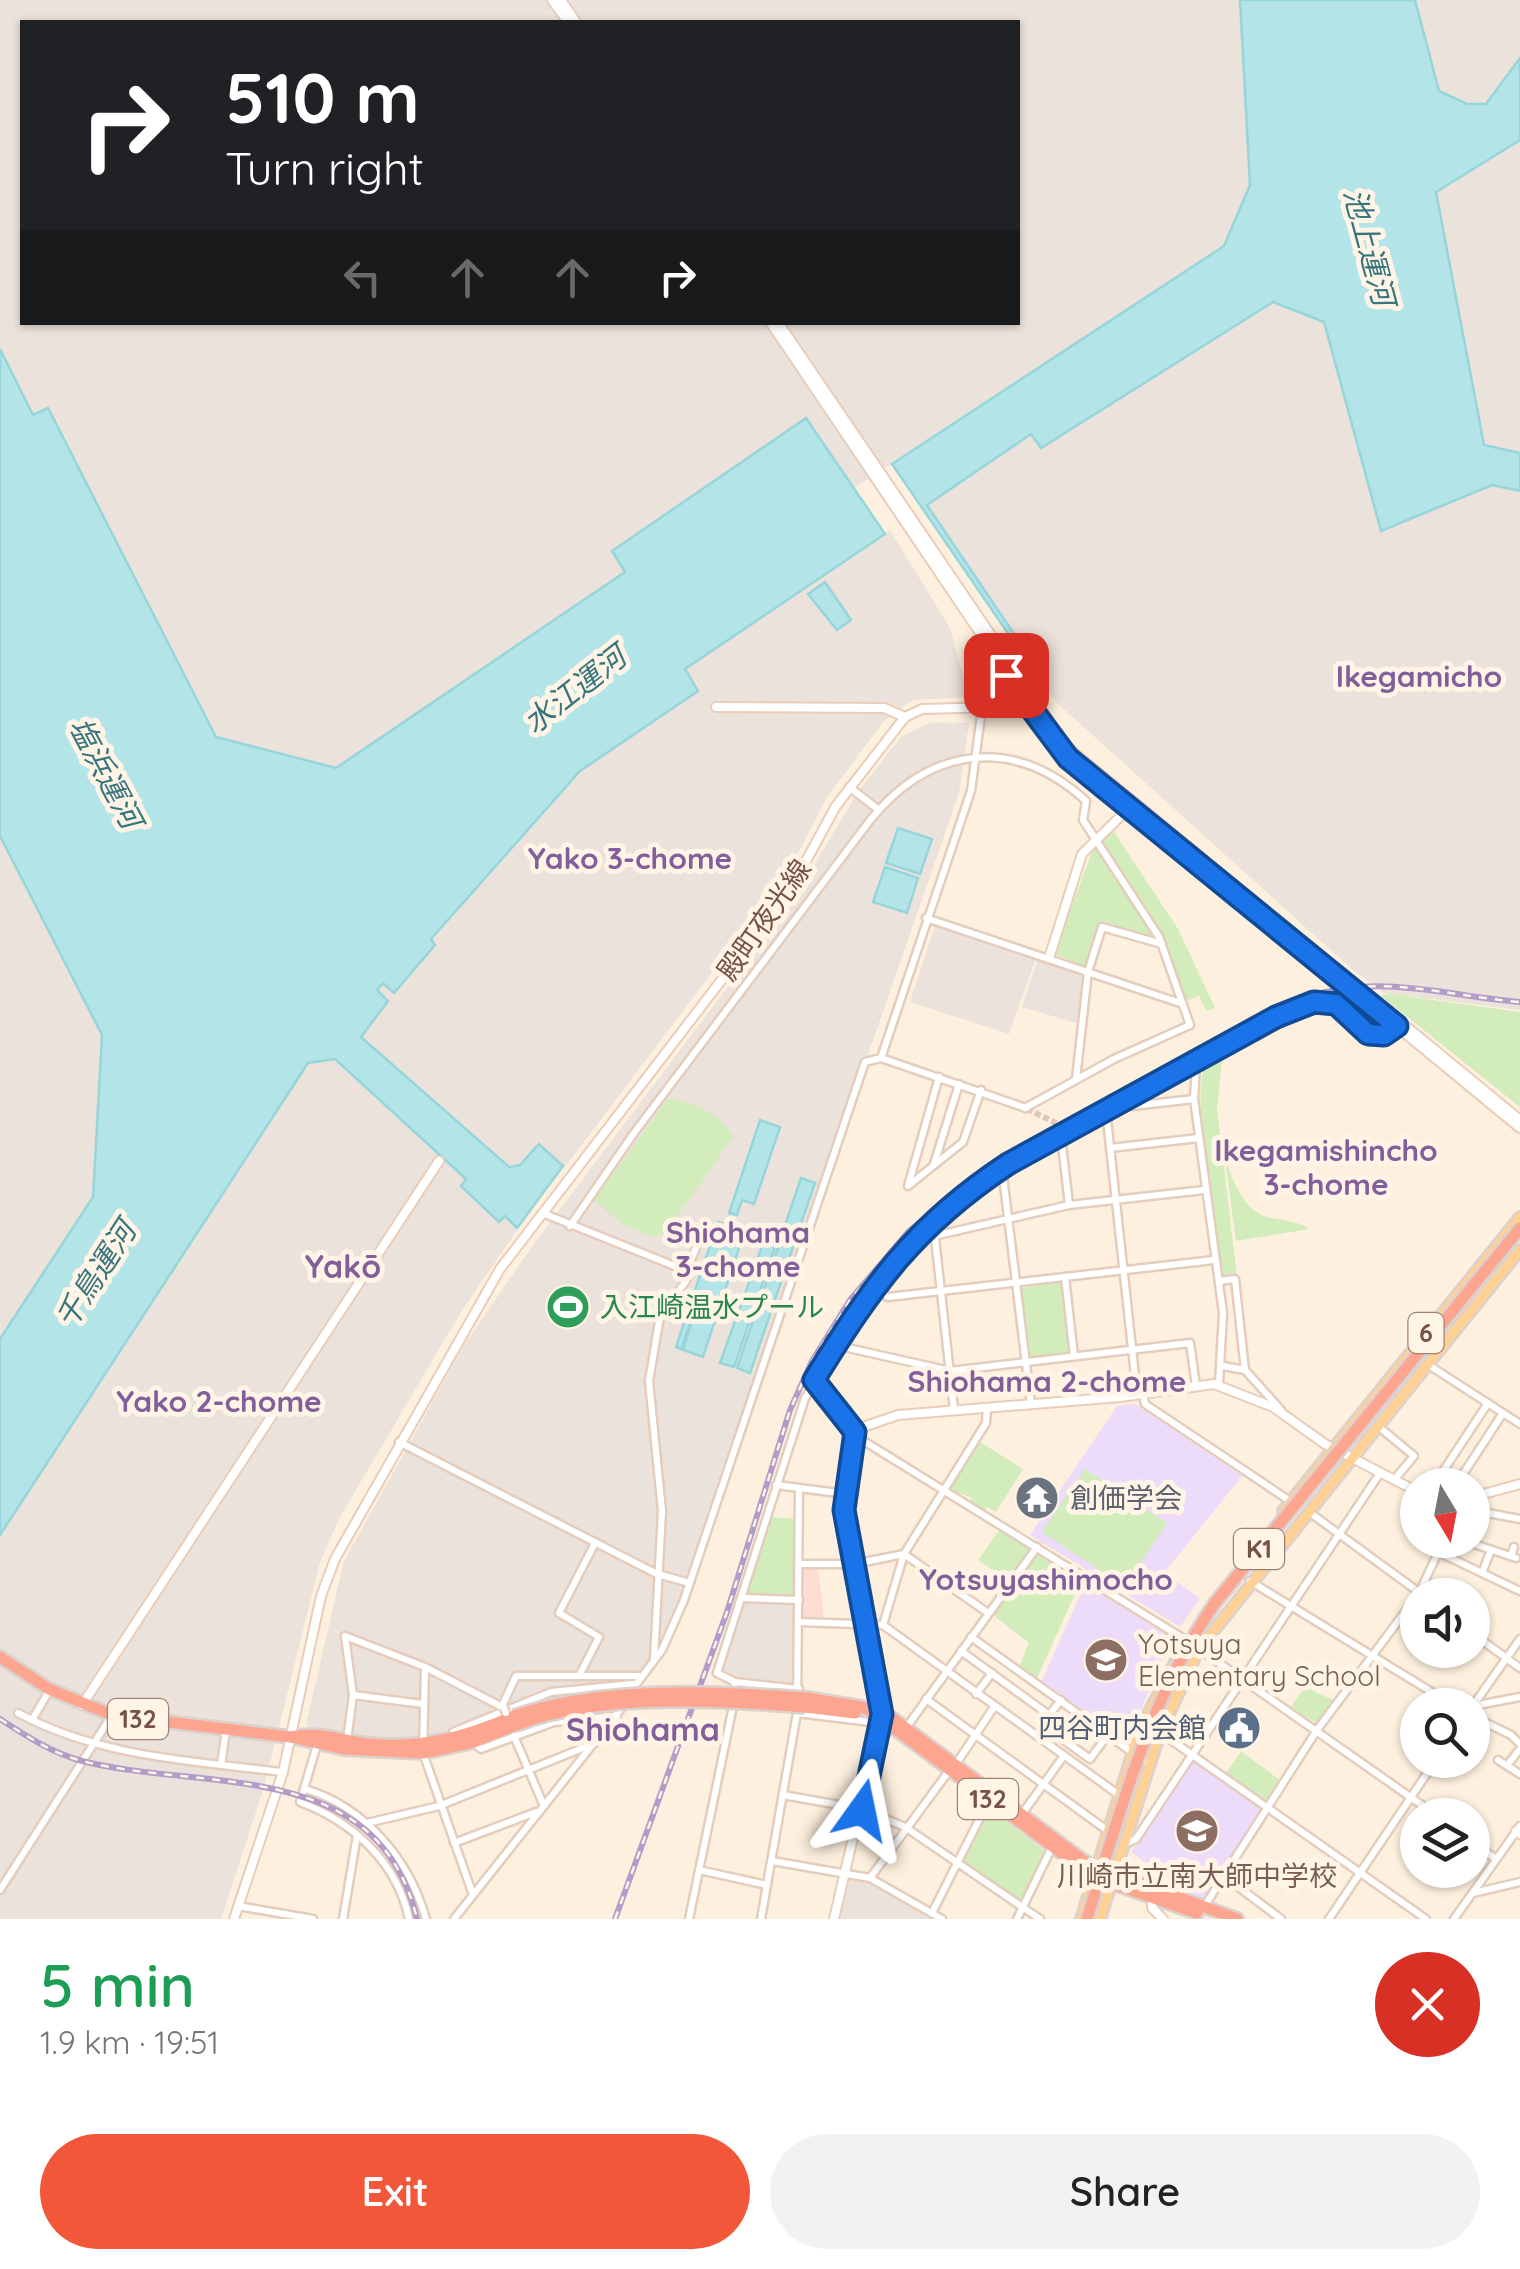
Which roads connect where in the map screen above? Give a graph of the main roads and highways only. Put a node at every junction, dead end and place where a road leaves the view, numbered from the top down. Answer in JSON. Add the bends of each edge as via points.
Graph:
{"nodes":[{"id":1,"x":1520,"y":1217,"type":"edge"},
{"id":2,"x":1520,"y":1228,"type":"edge"},
{"id":3,"x":1520,"y":1240,"type":"edge"},
{"id":4,"x":1520,"y":1250,"type":"edge"},
{"id":5,"x":0,"y":1657,"type":"edge"},
{"id":6,"x":509,"y":1717,"type":"junction"},
{"id":7,"x":882,"y":1718,"type":"junction"},
{"id":8,"x":291,"y":1737,"type":"junction"},
{"id":9,"x":423,"y":1749,"type":"junction"},
{"id":10,"x":952,"y":1768,"type":"junction"},
{"id":11,"x":1095,"y":1872,"type":"junction"},
{"id":12,"x":1113,"y":1880,"type":"junction"},
{"id":13,"x":1200,"y":1914,"type":"edge"},
{"id":14,"x":1090,"y":1919,"type":"edge"},
{"id":15,"x":1216,"y":1919,"type":"edge"},
{"id":16,"x":1237,"y":1919,"type":"edge"}],
"edges":[{"from":1,"to":11,"type":"main road","number":"6","via":[[1187,1641],[1153,1697]]},
{"from":2,"to":14,"type":"highway","number":"K1","bridge":true,"via":[[1186,1646],[1146,1733]]},
{"from":3,"to":14,"type":"highway","number":"K1","bridge":true,"via":[[1192,1650],[1153,1734]]},
{"from":4,"to":12,"type":"main road","number":"6","via":[[1200,1649],[1160,1732]]},
{"from":5,"to":8,"type":"highway","number":"132","via":[[49,1690],[112,1715]]},
{"from":6,"to":7,"type":"highway","number":"132","bridge":true,"via":[[580,1700],[669,1694],[802,1702]]},
{"from":6,"to":9,"type":"highway","number":"132"},
{"from":6,"to":9,"type":"highway","number":"132","via":[[474,1742]]},
{"from":7,"to":10,"type":"highway","number":"132"},
{"from":7,"to":10,"type":"highway","number":"132","via":[[906,1728]]},
{"from":8,"to":9,"type":"highway","number":"132","via":[[317,1745]]},
{"from":8,"to":9,"type":"highway","number":"132"},
{"from":10,"to":11,"type":"highway","number":"132"},
{"from":10,"to":11,"type":"highway","number":"132","via":[[1052,1847]]},
{"from":11,"to":12,"type":"highway","number":"132"},
{"from":11,"to":14,"type":"main road","number":"6"},
{"from":12,"to":13,"type":"highway","number":"132"},
{"from":12,"to":13,"type":"highway","number":"132"},
{"from":12,"to":14,"type":"main road","number":"6"},
{"from":13,"to":15,"type":"highway","number":"132"},
{"from":13,"to":16,"type":"highway","number":"132"}]}
